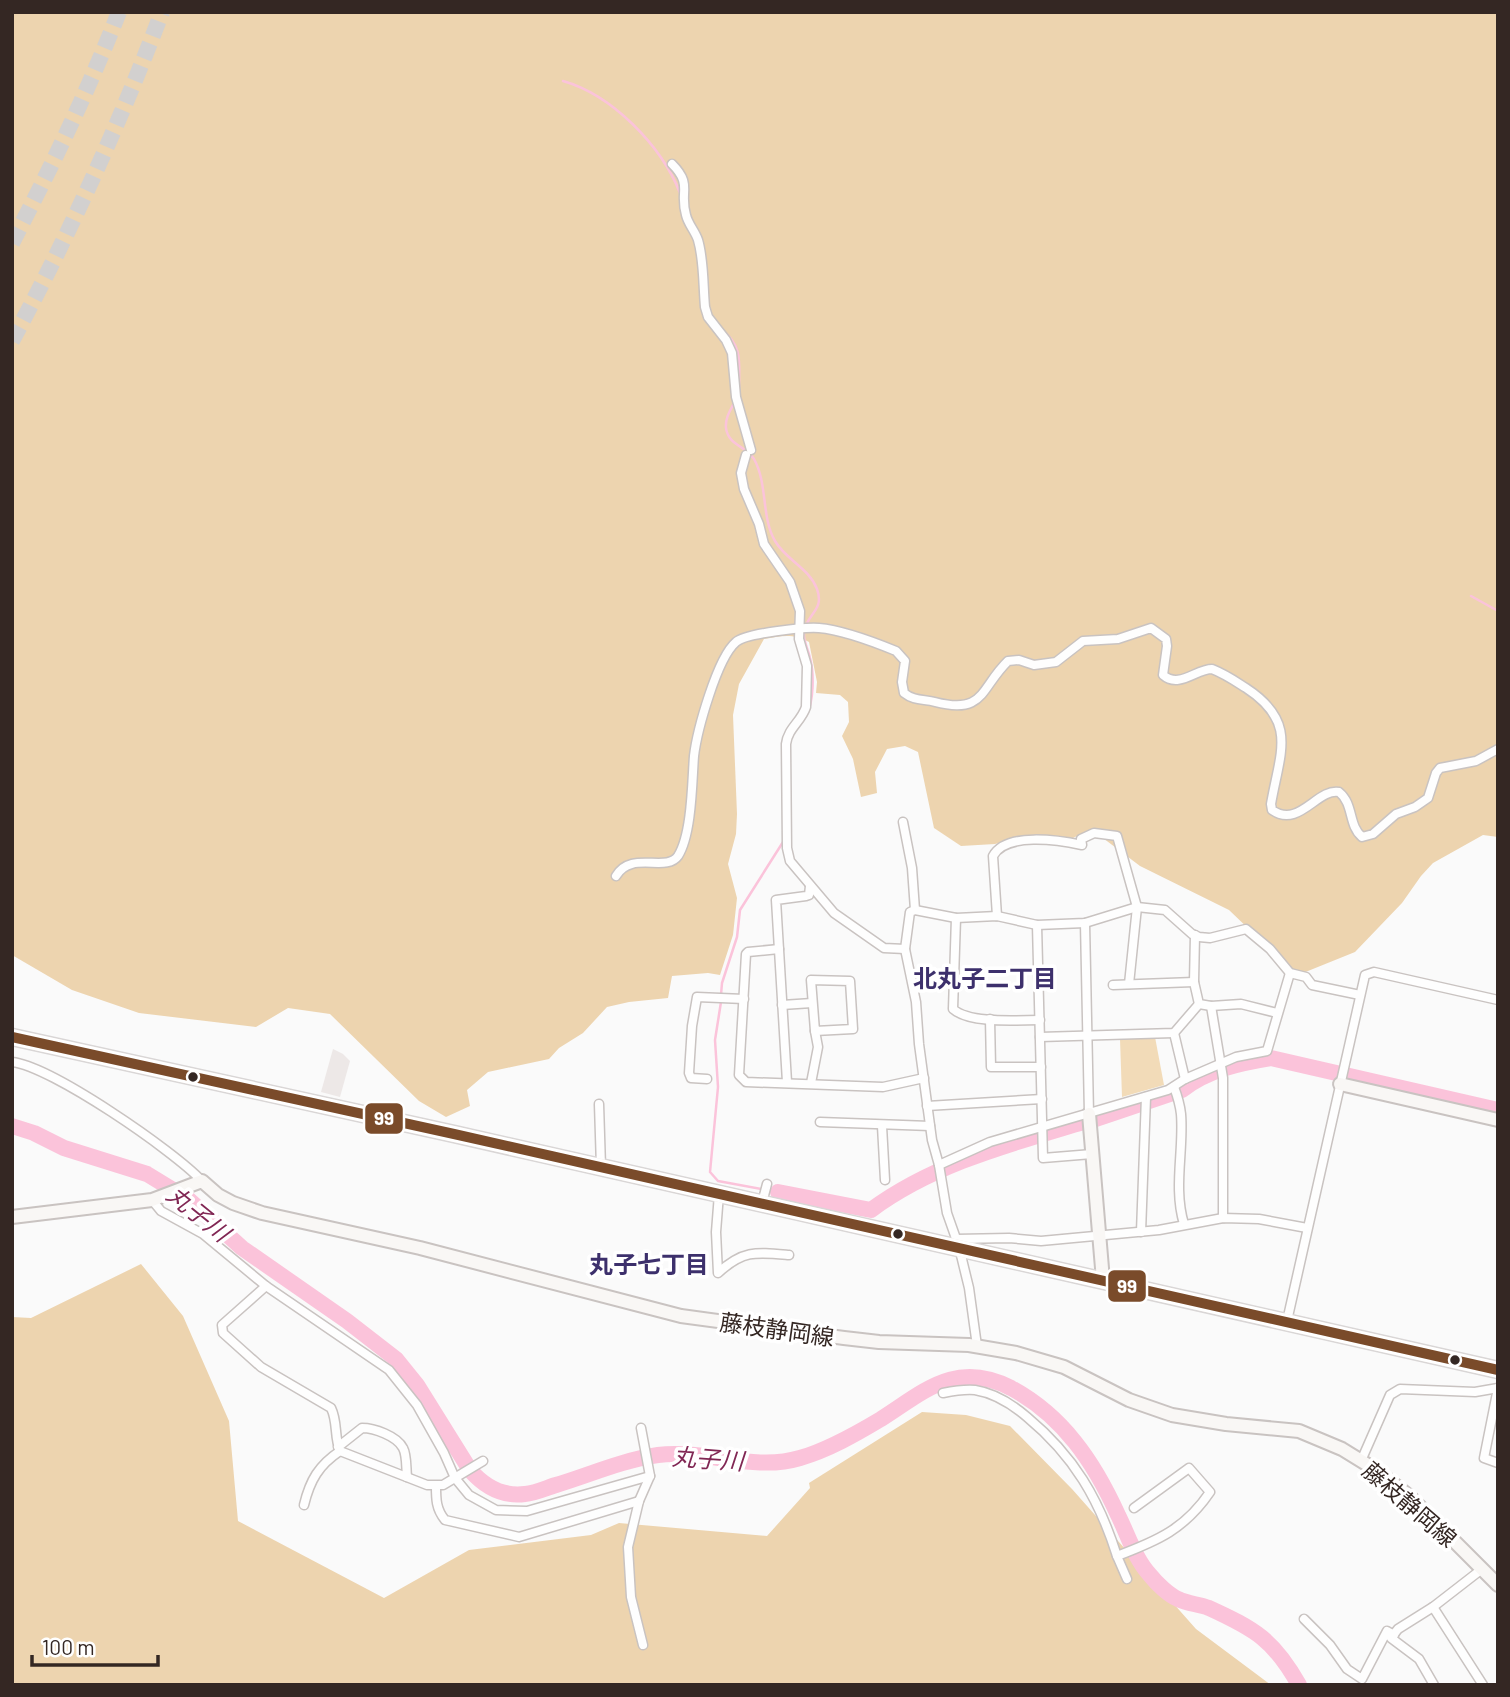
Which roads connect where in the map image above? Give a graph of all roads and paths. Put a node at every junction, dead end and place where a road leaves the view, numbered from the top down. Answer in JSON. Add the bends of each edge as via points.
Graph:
{"nodes":[{"id":1,"x":671,"y":164,"type":"dead end"},
{"id":2,"x":799,"y":630,"type":"junction"},
{"id":3,"x":1498,"y":749,"type":"edge"},
{"id":4,"x":903,"y":822,"type":"dead end"},
{"id":5,"x":616,"y":876,"type":"dead end"},
{"id":6,"x":810,"y":886,"type":"junction"},
{"id":7,"x":1137,"y":907,"type":"junction"},
{"id":8,"x":915,"y":910,"type":"junction"},
{"id":9,"x":997,"y":916,"type":"junction"},
{"id":10,"x":956,"y":918,"type":"junction"},
{"id":11,"x":1085,"y":923,"type":"junction"},
{"id":12,"x":1037,"y":925,"type":"junction"},
{"id":13,"x":1195,"y":935,"type":"junction"},
{"id":14,"x":779,"y":949,"type":"junction"},
{"id":15,"x":905,"y":949,"type":"junction"},
{"id":16,"x":1290,"y":973,"type":"junction"},
{"id":17,"x":1194,"y":982,"type":"junction"},
{"id":18,"x":1129,"y":984,"type":"junction"},
{"id":19,"x":1113,"y":985,"type":"dead end"},
{"id":20,"x":1360,"y":995,"type":"junction"},
{"id":21,"x":744,"y":999,"type":"junction"},
{"id":22,"x":1498,"y":1000,"type":"edge"},
{"id":23,"x":812,"y":1003,"type":"junction"},
{"id":24,"x":1199,"y":1004,"type":"junction"},
{"id":25,"x":782,"y":1005,"type":"junction"},
{"id":26,"x":1211,"y":1006,"type":"junction"},
{"id":27,"x":1277,"y":1013,"type":"junction"},
{"id":28,"x":990,"y":1019,"type":"junction"},
{"id":29,"x":1040,"y":1020,"type":"junction"},
{"id":30,"x":815,"y":1031,"type":"junction"},
{"id":31,"x":1174,"y":1033,"type":"junction"},
{"id":32,"x":1087,"y":1036,"type":"junction"},
{"id":33,"x":12,"y":1037,"type":"edge"},
{"id":34,"x":1040,"y":1037,"type":"junction"},
{"id":35,"x":12,"y":1062,"type":"edge"},
{"id":36,"x":1220,"y":1064,"type":"junction"},
{"id":37,"x":1041,"y":1067,"type":"junction"},
{"id":38,"x":1341,"y":1077,"type":"junction"},
{"id":39,"x":923,"y":1078,"type":"junction"},
{"id":40,"x":707,"y":1079,"type":"dead end"},
{"id":41,"x":1185,"y":1079,"type":"junction"},
{"id":42,"x":787,"y":1082,"type":"junction"},
{"id":43,"x":811,"y":1083,"type":"junction"},
{"id":44,"x":1174,"y":1087,"type":"junction"},
{"id":45,"x":1146,"y":1097,"type":"junction"},
{"id":46,"x":1042,"y":1099,"type":"junction"},
{"id":47,"x":599,"y":1104,"type":"dead end"},
{"id":48,"x":928,"y":1106,"type":"junction"},
{"id":49,"x":1089,"y":1114,"type":"junction"},
{"id":50,"x":1498,"y":1120,"type":"edge"},
{"id":51,"x":820,"y":1122,"type":"dead end"},
{"id":52,"x":882,"y":1126,"type":"junction"},
{"id":53,"x":930,"y":1126,"type":"junction"},
{"id":54,"x":1043,"y":1132,"type":"junction"},
{"id":55,"x":1092,"y":1154,"type":"junction"},
{"id":56,"x":601,"y":1167,"type":"junction"},
{"id":57,"x":940,"y":1170,"type":"junction"},
{"id":58,"x":885,"y":1180,"type":"dead end"},
{"id":59,"x":196,"y":1184,"type":"junction"},
{"id":60,"x":767,"y":1184,"type":"dead end"},
{"id":61,"x":719,"y":1193,"type":"junction"},
{"id":62,"x":156,"y":1198,"type":"junction"},
{"id":63,"x":763,"y":1199,"type":"junction"},
{"id":64,"x":12,"y":1217,"type":"edge"},
{"id":65,"x":1223,"y":1218,"type":"junction"},
{"id":66,"x":1184,"y":1224,"type":"junction"},
{"id":67,"x":1307,"y":1227,"type":"junction"},
{"id":68,"x":1141,"y":1232,"type":"junction"},
{"id":69,"x":1099,"y":1236,"type":"junction"},
{"id":70,"x":958,"y":1243,"type":"junction"},
{"id":71,"x":789,"y":1255,"type":"dead end"},
{"id":72,"x":1102,"y":1280,"type":"junction"},
{"id":73,"x":266,"y":1286,"type":"junction"},
{"id":74,"x":1287,"y":1321,"type":"junction"},
{"id":75,"x":976,"y":1346,"type":"junction"},
{"id":76,"x":1498,"y":1370,"type":"edge"},
{"id":77,"x":1498,"y":1388,"type":"edge"},
{"id":78,"x":943,"y":1393,"type":"dead end"},
{"id":79,"x":641,"y":1428,"type":"dead end"},
{"id":80,"x":339,"y":1449,"type":"junction"},
{"id":81,"x":1361,"y":1461,"type":"junction"},
{"id":82,"x":481,"y":1462,"type":"dead end"},
{"id":83,"x":1498,"y":1463,"type":"edge"},
{"id":84,"x":650,"y":1475,"type":"junction"},
{"id":85,"x":407,"y":1477,"type":"junction"},
{"id":86,"x":456,"y":1478,"type":"junction"},
{"id":87,"x":436,"y":1486,"type":"junction"},
{"id":88,"x":639,"y":1501,"type":"junction"},
{"id":89,"x":304,"y":1505,"type":"dead end"},
{"id":90,"x":1134,"y":1508,"type":"dead end"},
{"id":91,"x":1118,"y":1556,"type":"junction"},
{"id":92,"x":1482,"y":1569,"type":"junction"},
{"id":93,"x":1127,"y":1578,"type":"dead end"},
{"id":94,"x":1498,"y":1585,"type":"edge"},
{"id":95,"x":1433,"y":1607,"type":"junction"},
{"id":96,"x":1304,"y":1619,"type":"dead end"},
{"id":97,"x":1394,"y":1635,"type":"junction"},
{"id":98,"x":643,"y":1645,"type":"dead end"},
{"id":99,"x":1434,"y":1685,"type":"edge"},
{"id":100,"x":1483,"y":1685,"type":"edge"}],
"edges":[{"from":1,"to":2,"type":"street","via":[[685,186],[684,206],[698,241],[708,317],[732,353],[749,453],[741,474],[744,489],[764,544],[797,599]]},
{"from":2,"to":3,"type":"street","via":[[825,629],[896,651],[905,661],[904,694],[952,706],[969,704],[981,696],[1008,661],[1056,662],[1083,641],[1156,630],[1166,639],[1163,675],[1168,679],[1212,669],[1257,694],[1272,711],[1282,737],[1272,810],[1280,815],[1296,813],[1335,791],[1347,800],[1362,837],[1428,798],[1440,768],[1476,761]]},
{"from":2,"to":5,"type":"street","via":[[749,636],[732,646],[719,670],[698,737],[689,816],[679,854],[672,860],[632,863]]},
{"from":2,"to":6,"type":"street","via":[[807,698],[804,713],[787,734],[788,848],[790,861]]},
{"from":4,"to":8,"type":"street"},
{"from":6,"to":14,"type":"street","via":[[809,895],[776,900]]},
{"from":6,"to":15,"type":"street","via":[[834,913],[884,948]]},
{"from":7,"to":9,"type":"street","via":[[1117,836],[1094,833],[1081,839],[1082,845],[1031,840],[998,847],[993,856]]},
{"from":7,"to":11,"type":"street"},
{"from":7,"to":13,"type":"street","via":[[1165,910]]},
{"from":7,"to":18,"type":"street"},
{"from":8,"to":10,"type":"street"},
{"from":8,"to":15,"type":"street","via":[[910,912]]},
{"from":9,"to":10,"type":"street"},
{"from":9,"to":12,"type":"street"},
{"from":10,"to":28,"type":"street","via":[[952,1005],[960,1014]]},
{"from":11,"to":12,"type":"street"},
{"from":11,"to":32,"type":"street"},
{"from":12,"to":29,"type":"street"},
{"from":13,"to":16,"type":"street","via":[[1210,938],[1246,929]]},
{"from":13,"to":17,"type":"street"},
{"from":14,"to":21,"type":"street","via":[[748,951]]},
{"from":14,"to":25,"type":"street"},
{"from":15,"to":39,"type":"street","via":[[916,1002]]},
{"from":16,"to":20,"type":"street","via":[[1306,977],[1312,985]]},
{"from":16,"to":27,"type":"street"},
{"from":17,"to":18,"type":"street"},
{"from":17,"to":24,"type":"street"},
{"from":18,"to":19,"type":"street"},
{"from":20,"to":22,"type":"street","via":[[1365,975],[1374,972]]},
{"from":20,"to":38,"type":"street"},
{"from":21,"to":40,"type":"street","via":[[698,997],[689,1073],[691,1078]]},
{"from":21,"to":42,"type":"street","via":[[739,1075],[746,1082]]},
{"from":23,"to":25,"type":"street"},
{"from":23,"to":30,"type":"street"},
{"from":23,"to":30,"type":"street","via":[[810,980],[850,981],[853,1029]]},
{"from":24,"to":26,"type":"street"},
{"from":24,"to":31,"type":"street"},
{"from":25,"to":42,"type":"street"},
{"from":26,"to":27,"type":"street","via":[[1233,1003]]},
{"from":26,"to":36,"type":"street"},
{"from":27,"to":36,"type":"street","via":[[1267,1051]]},
{"from":28,"to":29,"type":"street"},
{"from":28,"to":37,"type":"street","via":[[991,1067]]},
{"from":29,"to":34,"type":"street"},
{"from":30,"to":43,"type":"street","via":[[818,1047]]},
{"from":31,"to":32,"type":"street"},
{"from":31,"to":41,"type":"street"},
{"from":32,"to":34,"type":"street"},
{"from":32,"to":49,"type":"street"},
{"from":33,"to":56,"type":"highway"},
{"from":34,"to":37,"type":"street"},
{"from":35,"to":59,"type":"street","via":[[31,1066],[75,1090],[165,1149]]},
{"from":36,"to":41,"type":"street"},
{"from":36,"to":65,"type":"street"},
{"from":37,"to":46,"type":"street"},
{"from":38,"to":50,"type":"main road"},
{"from":38,"to":67,"type":"street"},
{"from":39,"to":43,"type":"street","via":[[883,1087]]},
{"from":39,"to":48,"type":"street"},
{"from":41,"to":44,"type":"street"},
{"from":42,"to":43,"type":"street"},
{"from":44,"to":45,"type":"street"},
{"from":44,"to":66,"type":"street","via":[[1181,1113],[1179,1187]]},
{"from":45,"to":49,"type":"street"},
{"from":45,"to":68,"type":"street"},
{"from":46,"to":48,"type":"street"},
{"from":46,"to":54,"type":"street"},
{"from":47,"to":56,"type":"street"},
{"from":48,"to":53,"type":"street"},
{"from":49,"to":54,"type":"street"},
{"from":49,"to":55,"type":"main road"},
{"from":51,"to":52,"type":"street"},
{"from":52,"to":53,"type":"street"},
{"from":52,"to":58,"type":"street"},
{"from":53,"to":57,"type":"street"},
{"from":54,"to":55,"type":"street","via":[[1043,1158]]},
{"from":54,"to":57,"type":"street","via":[[990,1142]]},
{"from":55,"to":69,"type":"main road"},
{"from":56,"to":61,"type":"highway"},
{"from":57,"to":70,"type":"street"},
{"from":59,"to":62,"type":"main road"},
{"from":59,"to":75,"type":"main road","name":"藤枝静岡線","via":[[262,1213],[681,1315],[844,1339]]},
{"from":60,"to":63,"type":"street"},
{"from":61,"to":63,"type":"highway"},
{"from":61,"to":71,"type":"street","via":[[718,1273],[732,1259],[752,1252]]},
{"from":62,"to":64,"type":"main road"},
{"from":62,"to":73,"type":"street","via":[[161,1211],[203,1234]]},
{"from":63,"to":70,"type":"highway"},
{"from":65,"to":66,"type":"street"},
{"from":65,"to":67,"type":"street"},
{"from":66,"to":68,"type":"street"},
{"from":67,"to":74,"type":"street"},
{"from":68,"to":69,"type":"street"},
{"from":69,"to":70,"type":"street"},
{"from":69,"to":72,"type":"main road"},
{"from":70,"to":72,"type":"highway"},
{"from":70,"to":75,"type":"street"},
{"from":72,"to":74,"type":"highway"},
{"from":73,"to":80,"type":"street","via":[[222,1325],[223,1333],[261,1367],[331,1408]]},
{"from":73,"to":86,"type":"street","via":[[389,1370],[417,1405]]},
{"from":74,"to":76,"type":"highway"},
{"from":75,"to":81,"type":"main road","name":"藤枝静岡線","via":[[1050,1362],[1172,1415],[1299,1431]]},
{"from":77,"to":81,"type":"street","via":[[1395,1391]]},
{"from":77,"to":83,"type":"street","via":[[1484,1458]]},
{"from":78,"to":91,"type":"street","via":[[976,1390],[993,1395],[1044,1431],[1091,1492]]},
{"from":79,"to":84,"type":"street"},
{"from":80,"to":85,"type":"street"},
{"from":80,"to":85,"type":"street","via":[[362,1428],[374,1429],[400,1443]]},
{"from":80,"to":89,"type":"street","via":[[316,1472]]},
{"from":81,"to":92,"type":"main road","name":"藤枝静岡線","via":[[1409,1496]]},
{"from":82,"to":86,"type":"street"},
{"from":84,"to":86,"type":"street","via":[[517,1512],[481,1504]]},
{"from":84,"to":88,"type":"street"},
{"from":85,"to":87,"type":"street"},
{"from":86,"to":87,"type":"street"},
{"from":87,"to":88,"type":"street","via":[[436,1503],[444,1520],[519,1537]]},
{"from":88,"to":98,"type":"street","via":[[628,1547],[631,1597]]},
{"from":90,"to":91,"type":"street","via":[[1189,1468],[1210,1492],[1181,1527]]},
{"from":91,"to":93,"type":"street"},
{"from":92,"to":94,"type":"main road","name":"藤枝静岡線"},
{"from":92,"to":95,"type":"street"},
{"from":95,"to":97,"type":"street"},
{"from":95,"to":100,"type":"street"},
{"from":96,"to":97,"type":"street","via":[[1347,1669],[1362,1679],[1387,1631]]},
{"from":97,"to":99,"type":"street","via":[[1391,1638],[1419,1659]]}]}
